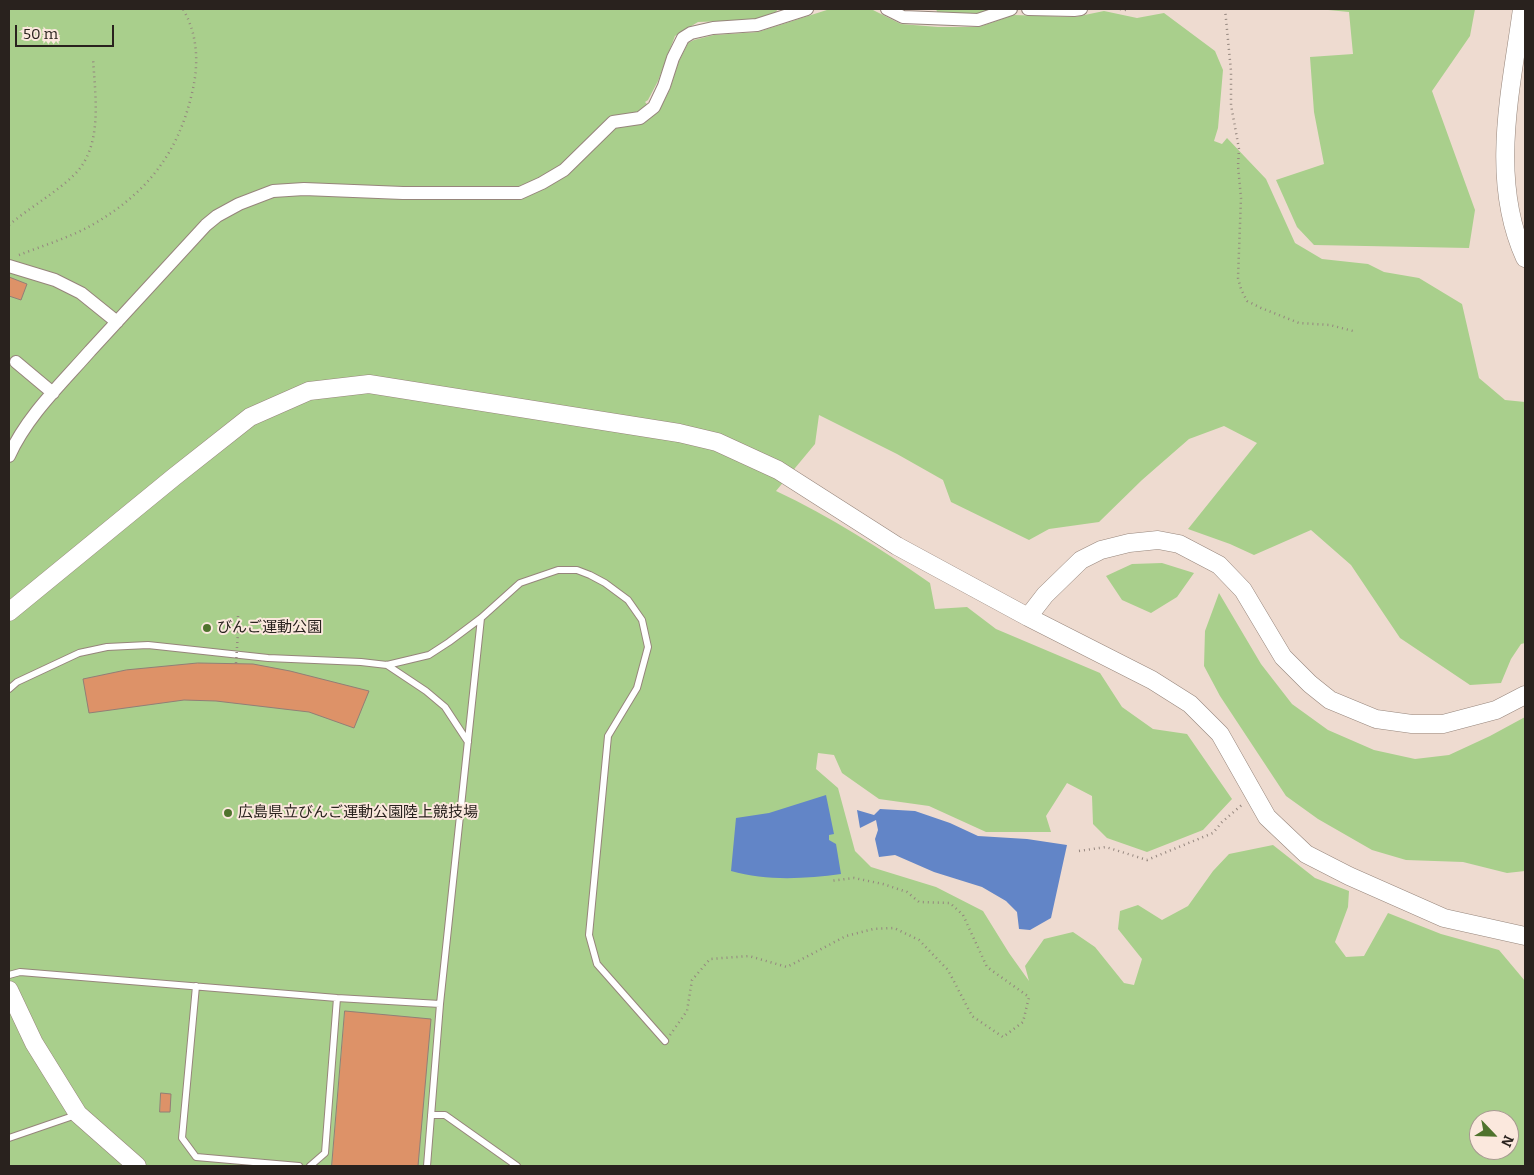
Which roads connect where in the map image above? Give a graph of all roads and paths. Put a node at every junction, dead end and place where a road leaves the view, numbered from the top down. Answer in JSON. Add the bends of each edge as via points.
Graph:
{"nodes":[{"id":1,"x":183,"y":9,"type":"edge"},
{"id":2,"x":807,"y":9,"type":"edge"},
{"id":3,"x":887,"y":9,"type":"edge"},
{"id":4,"x":1011,"y":9,"type":"edge"},
{"id":5,"x":1028,"y":9,"type":"edge"},
{"id":6,"x":1081,"y":9,"type":"edge"},
{"id":7,"x":1120,"y":9,"type":"edge"},
{"id":8,"x":1129,"y":9,"type":"edge"},
{"id":9,"x":1225,"y":9,"type":"edge"},
{"id":10,"x":1522,"y":9,"type":"edge"},
{"id":11,"x":93,"y":58,"type":"dead end"},
{"id":12,"x":9,"y":225,"type":"edge"},
{"id":13,"x":1525,"y":258,"type":"edge"},
{"id":14,"x":11,"y":262,"type":"edge"},
{"id":15,"x":117,"y":322,"type":"junction"},
{"id":16,"x":1353,"y":331,"type":"dead end"},
{"id":17,"x":16,"y":362,"type":"dead end"},
{"id":18,"x":53,"y":392,"type":"junction"},
{"id":19,"x":9,"y":456,"type":"edge"},
{"id":20,"x":9,"y":612,"type":"edge"},
{"id":21,"x":238,"y":612,"type":"dead end"},
{"id":22,"x":1028,"y":617,"type":"junction"},
{"id":23,"x":481,"y":618,"type":"junction"},
{"id":24,"x":236,"y":663,"type":"dead end"},
{"id":25,"x":387,"y":665,"type":"junction"},
{"id":26,"x":9,"y":689,"type":"edge"},
{"id":27,"x":1525,"y":694,"type":"edge"},
{"id":28,"x":468,"y":742,"type":"junction"},
{"id":29,"x":1255,"y":795,"type":"junction"},
{"id":30,"x":1079,"y":851,"type":"dead end"},
{"id":31,"x":830,"y":882,"type":"dead end"},
{"id":32,"x":1525,"y":936,"type":"edge"},
{"id":33,"x":9,"y":975,"type":"edge"},
{"id":34,"x":196,"y":986,"type":"junction"},
{"id":35,"x":9,"y":990,"type":"edge"},
{"id":36,"x":337,"y":998,"type":"junction"},
{"id":37,"x":440,"y":1004,"type":"junction"},
{"id":38,"x":665,"y":1041,"type":"joint"},
{"id":39,"x":78,"y":1114,"type":"junction"},
{"id":40,"x":431,"y":1115,"type":"junction"},
{"id":41,"x":9,"y":1138,"type":"edge"},
{"id":42,"x":137,"y":1166,"type":"edge"},
{"id":43,"x":299,"y":1166,"type":"edge"},
{"id":44,"x":310,"y":1166,"type":"edge"},
{"id":45,"x":427,"y":1166,"type":"edge"},
{"id":46,"x":517,"y":1166,"type":"edge"}],
"edges":[{"from":1,"to":14,"type":"path","via":[[194,35],[195,78],[189,104],[169,154],[151,179],[131,198],[92,225]]},
{"from":2,"to":15,"type":"street","via":[[756,26],[713,28],[683,38],[654,106],[640,118],[613,122],[564,170],[520,193],[304,189],[273,191],[239,204],[206,225]]},
{"from":3,"to":4,"type":"street","via":[[903,17],[939,20],[978,20]]},
{"from":5,"to":6,"type":"street"},
{"from":7,"to":8,"type":"path"},
{"from":9,"to":16,"type":"path","via":[[1231,105],[1239,149],[1238,278],[1241,289],[1247,301],[1280,317]]},
{"from":10,"to":13,"type":"street","via":[[1504,135],[1509,209]]},
{"from":11,"to":12,"type":"path","via":[[96,100],[93,141],[88,156],[74,175]]},
{"from":14,"to":15,"type":"street","via":[[81,292]]},
{"from":15,"to":18,"type":"street"},
{"from":17,"to":18,"type":"street"},
{"from":18,"to":19,"type":"street"},
{"from":20,"to":22,"type":"street","via":[[250,417],[309,391],[369,384],[679,433],[717,442],[778,470],[897,546]]},
{"from":21,"to":24,"type":"path","bridge":true},
{"from":22,"to":27,"type":"street","via":[[1045,595],[1081,560],[1100,550],[1158,540],[1179,544],[1219,565],[1243,590],[1284,657],[1330,700],[1376,719],[1443,724],[1496,710]]},
{"from":22,"to":29,"type":"street","via":[[1152,680],[1190,704],[1220,734]]},
{"from":23,"to":25,"type":"lane","via":[[430,655]]},
{"from":23,"to":28,"type":"lane"},
{"from":23,"to":38,"type":"lane","via":[[520,583],[558,570],[577,570],[605,583],[628,600],[642,620],[648,647],[637,688],[608,736],[589,935],[597,964]]},
{"from":25,"to":26,"type":"lane","via":[[268,658],[148,645],[107,647],[79,652],[16,682]]},
{"from":25,"to":28,"type":"lane","via":[[445,707]]},
{"from":28,"to":37,"type":"lane"},
{"from":29,"to":30,"type":"path","via":[[1213,833],[1147,860],[1106,847]]},
{"from":29,"to":32,"type":"street","via":[[1267,817],[1306,854],[1444,918]]},
{"from":31,"to":38,"type":"path","via":[[854,878],[908,892],[919,902],[950,903],[963,915],[988,967],[1029,996],[1023,1022],[1003,1037],[972,1016],[948,970],[919,940],[894,928],[846,936],[787,967],[749,956],[710,959],[692,980],[687,1011]]},
{"from":33,"to":34,"type":"lane","via":[[20,972]]},
{"from":34,"to":36,"type":"lane"},
{"from":34,"to":43,"type":"lane","via":[[182,1138],[196,1157]]},
{"from":35,"to":39,"type":"street","via":[[34,1043]]},
{"from":36,"to":37,"type":"lane"},
{"from":36,"to":44,"type":"lane","via":[[325,1153]]},
{"from":37,"to":40,"type":"lane"},
{"from":39,"to":41,"type":"lane"},
{"from":39,"to":42,"type":"street"},
{"from":40,"to":45,"type":"lane"},
{"from":40,"to":46,"type":"lane","via":[[445,1115]]}]}
